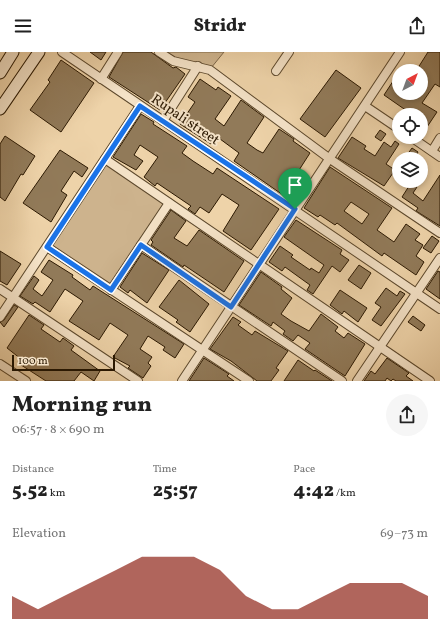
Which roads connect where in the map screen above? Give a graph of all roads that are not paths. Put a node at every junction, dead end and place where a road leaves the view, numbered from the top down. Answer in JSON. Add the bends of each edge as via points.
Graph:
{"nodes":[{"id":1,"x":13,"y":52,"type":"edge"},
{"id":2,"x":39,"y":52,"type":"edge"},
{"id":3,"x":62,"y":52,"type":"edge"},
{"id":4,"x":118,"y":52,"type":"edge"},
{"id":5,"x":159,"y":52,"type":"edge"},
{"id":6,"x":289,"y":52,"type":"edge"},
{"id":7,"x":400,"y":52,"type":"edge"},
{"id":8,"x":198,"y":66,"type":"junction"},
{"id":9,"x":276,"y":72,"type":"dead end"},
{"id":10,"x":0,"y":73,"type":"edge"},
{"id":11,"x":101,"y":79,"type":"junction"},
{"id":12,"x":140,"y":106,"type":"junction"},
{"id":13,"x":366,"y":106,"type":"junction"},
{"id":14,"x":0,"y":109,"type":"edge"},
{"id":15,"x":163,"y":121,"type":"junction"},
{"id":16,"x":392,"y":124,"type":"edge"},
{"id":17,"x":440,"y":138,"type":"edge"},
{"id":18,"x":422,"y":144,"type":"edge"},
{"id":19,"x":432,"y":151,"type":"junction"},
{"id":20,"x":440,"y":157,"type":"edge"},
{"id":21,"x":105,"y":159,"type":"junction"},
{"id":22,"x":330,"y":159,"type":"junction"},
{"id":23,"x":169,"y":203,"type":"junction"},
{"id":24,"x":295,"y":209,"type":"junction"},
{"id":25,"x":440,"y":234,"type":"edge"},
{"id":26,"x":141,"y":245,"type":"junction"},
{"id":27,"x":47,"y":247,"type":"junction"},
{"id":28,"x":440,"y":258,"type":"edge"},
{"id":29,"x":260,"y":264,"type":"junction"},
{"id":30,"x":0,"y":290,"type":"edge"},
{"id":31,"x":111,"y":290,"type":"junction"},
{"id":32,"x":416,"y":292,"type":"junction"},
{"id":33,"x":13,"y":298,"type":"junction"},
{"id":34,"x":231,"y":307,"type":"junction"},
{"id":35,"x":440,"y":309,"type":"edge"},
{"id":36,"x":0,"y":317,"type":"edge"},
{"id":37,"x":380,"y":347,"type":"junction"},
{"id":38,"x":203,"y":350,"type":"junction"},
{"id":39,"x":0,"y":364,"type":"edge"},
{"id":40,"x":26,"y":381,"type":"edge"},
{"id":41,"x":138,"y":381,"type":"edge"},
{"id":42,"x":182,"y":381,"type":"edge"},
{"id":43,"x":250,"y":381,"type":"edge"},
{"id":44,"x":342,"y":381,"type":"edge"},
{"id":45,"x":357,"y":381,"type":"edge"},
{"id":46,"x":430,"y":381,"type":"edge"}],
"edges":[{"from":1,"to":10,"type":"main road"},
{"from":2,"to":14,"type":"main road"},
{"from":3,"to":11,"type":"street","name":"Rupali street"},
{"from":4,"to":11,"type":"street"},
{"from":5,"to":8,"type":"street","via":[[173,62]]},
{"from":6,"to":9,"type":"street"},
{"from":7,"to":13,"type":"street"},
{"from":8,"to":15,"type":"street"},
{"from":8,"to":22,"type":"street","via":[[210,70]]},
{"from":11,"to":12,"type":"street","name":"Rupali street"},
{"from":12,"to":15,"type":"street","name":"Rupali street"},
{"from":12,"to":21,"type":"street"},
{"from":13,"to":16,"type":"street"},
{"from":13,"to":22,"type":"street"},
{"from":15,"to":24,"type":"street","name":"Rupali street"},
{"from":17,"to":19,"type":"street"},
{"from":18,"to":19,"type":"street"},
{"from":19,"to":20,"type":"street"},
{"from":21,"to":23,"type":"street"},
{"from":21,"to":27,"type":"street"},
{"from":22,"to":24,"type":"street"},
{"from":22,"to":25,"type":"street"},
{"from":23,"to":26,"type":"street"},
{"from":23,"to":29,"type":"street"},
{"from":24,"to":29,"type":"street"},
{"from":24,"to":32,"type":"street","name":"Rupali street"},
{"from":26,"to":31,"type":"street"},
{"from":26,"to":34,"type":"street"},
{"from":27,"to":31,"type":"street"},
{"from":27,"to":33,"type":"street"},
{"from":28,"to":32,"type":"street"},
{"from":29,"to":34,"type":"street"},
{"from":29,"to":37,"type":"street"},
{"from":30,"to":33,"type":"street"},
{"from":31,"to":38,"type":"street"},
{"from":32,"to":35,"type":"street","name":"Rupali street"},
{"from":32,"to":37,"type":"street"},
{"from":33,"to":36,"type":"street"},
{"from":33,"to":41,"type":"street"},
{"from":34,"to":38,"type":"street"},
{"from":34,"to":44,"type":"street"},
{"from":37,"to":45,"type":"street"},
{"from":37,"to":46,"type":"street"},
{"from":38,"to":42,"type":"street"},
{"from":38,"to":43,"type":"street"},
{"from":39,"to":40,"type":"street"}]}
